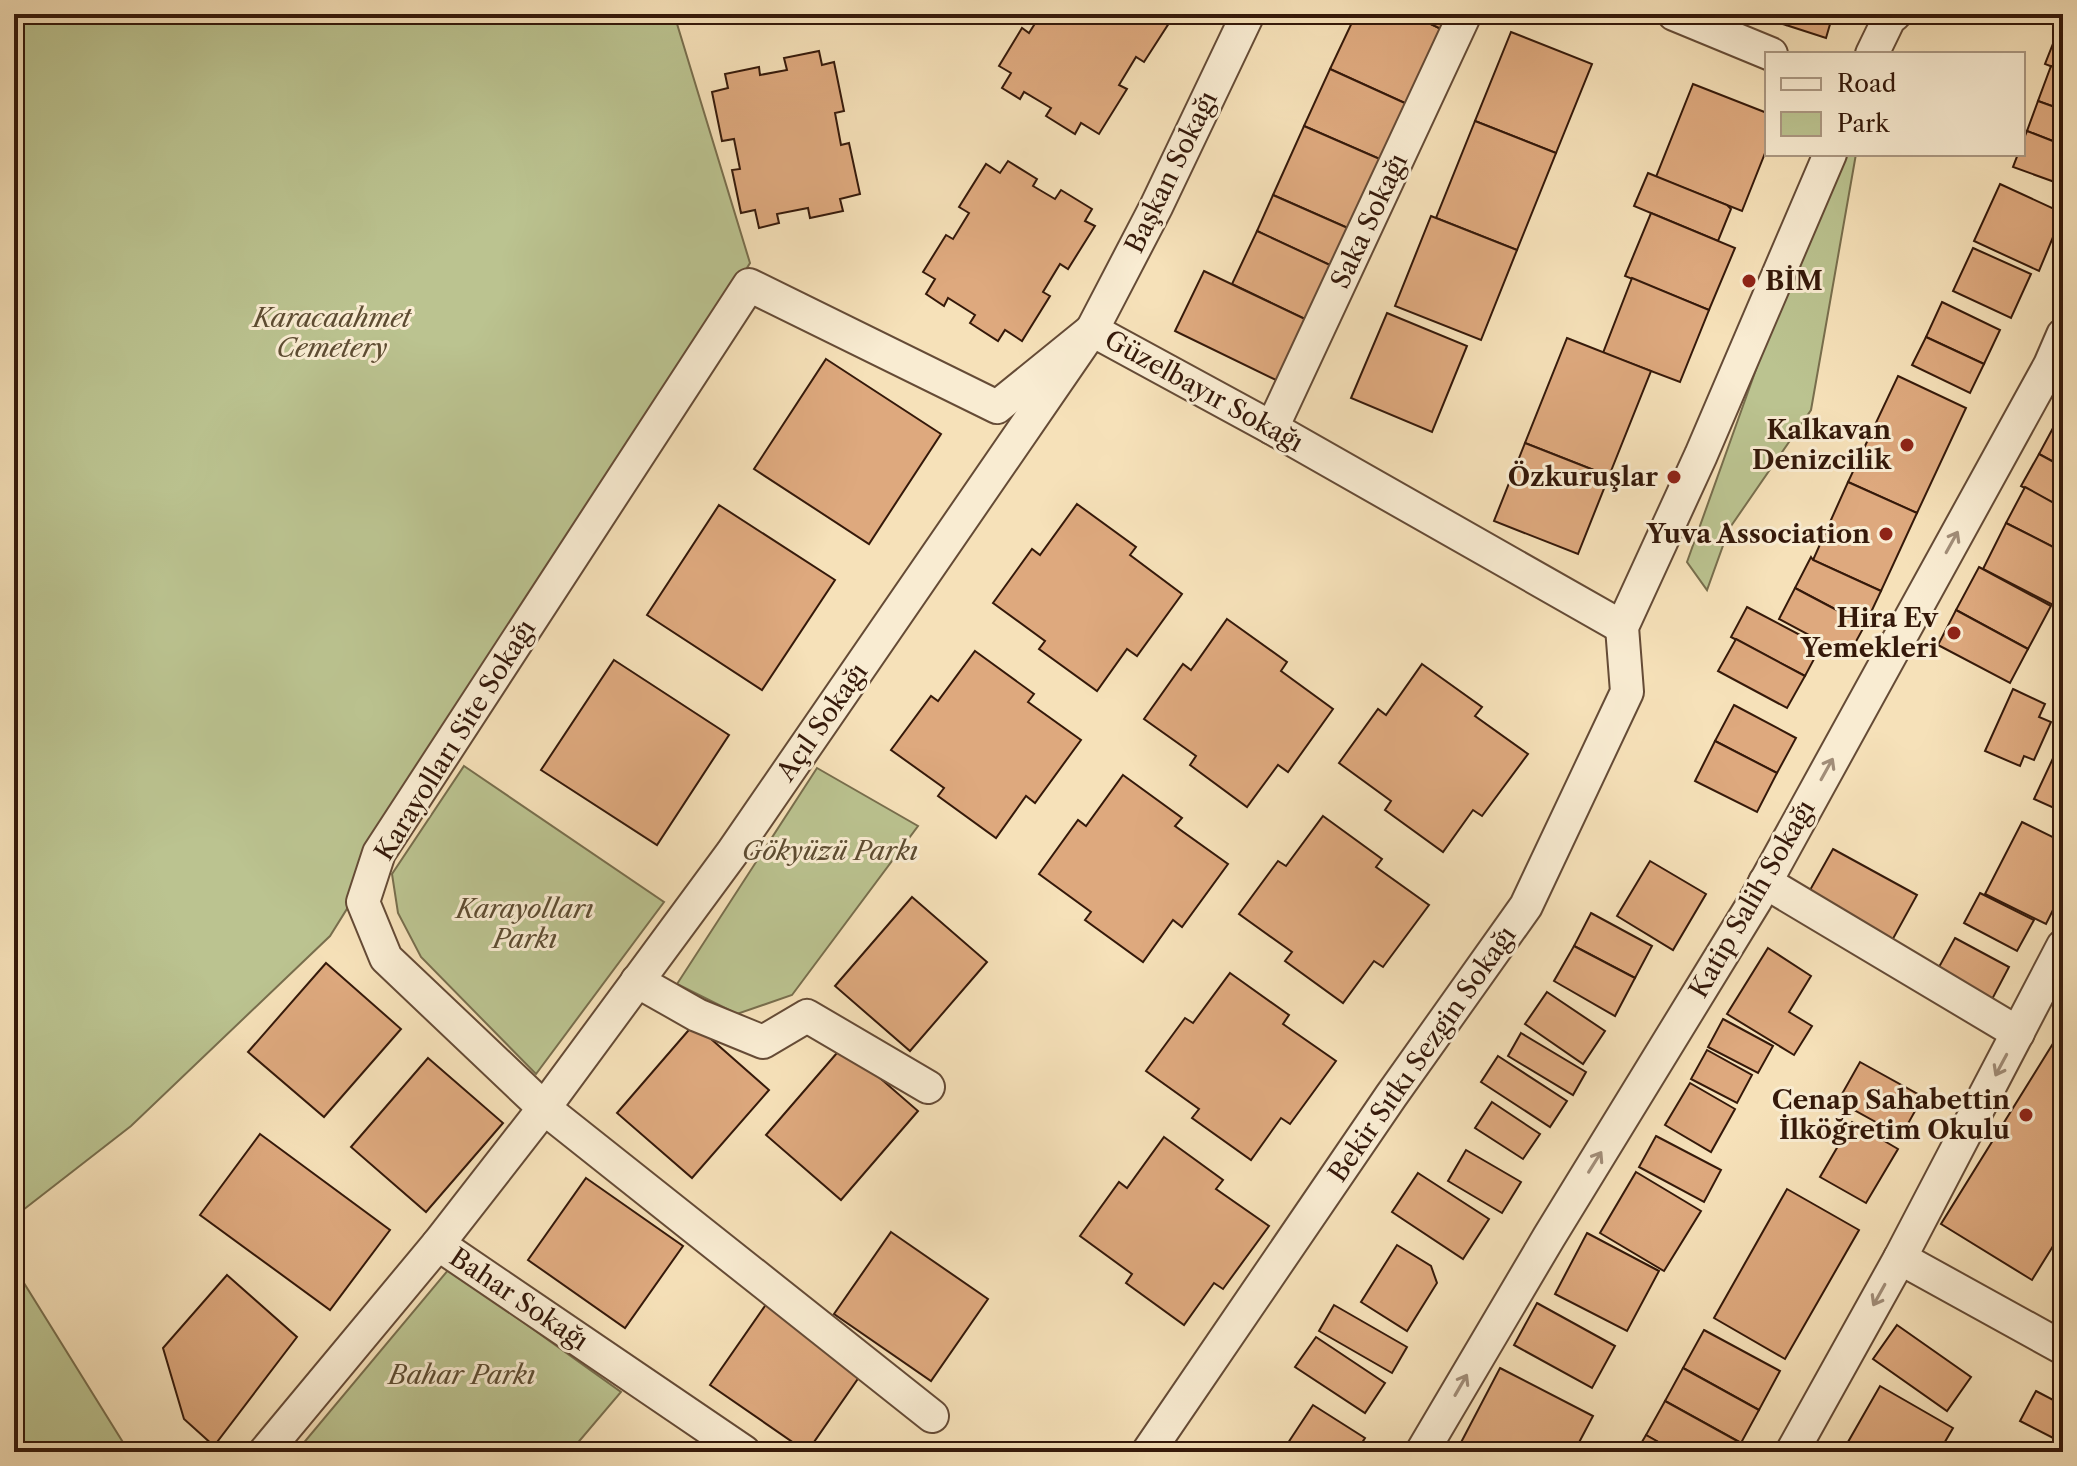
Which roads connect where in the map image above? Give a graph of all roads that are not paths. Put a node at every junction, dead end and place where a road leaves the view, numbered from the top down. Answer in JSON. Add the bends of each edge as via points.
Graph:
{"nodes":[{"id":1,"x":1248,"y":14,"type":"edge"},
{"id":2,"x":1465,"y":14,"type":"edge"},
{"id":3,"x":1674,"y":14,"type":"edge"},
{"id":4,"x":1890,"y":16,"type":"edge"},
{"id":5,"x":1766,"y":52,"type":"edge"},
{"id":6,"x":1873,"y":52,"type":"edge"},
{"id":7,"x":1829,"y":156,"type":"edge"},
{"id":8,"x":749,"y":285,"type":"joint"},
{"id":9,"x":1092,"y":330,"type":"junction"},
{"id":10,"x":2063,"y":335,"type":"edge"},
{"id":11,"x":1272,"y":428,"type":"junction"},
{"id":12,"x":1622,"y":627,"type":"junction"},
{"id":13,"x":1765,"y":882,"type":"junction"},
{"id":14,"x":2063,"y":946,"type":"edge"},
{"id":15,"x":637,"y":981,"type":"junction"},
{"id":16,"x":2018,"y":1033,"type":"junction"},
{"id":17,"x":928,"y":1087,"type":"dead end"},
{"id":18,"x":544,"y":1108,"type":"junction"},
{"id":19,"x":438,"y":1244,"type":"junction"},
{"id":20,"x":1900,"y":1258,"type":"junction"},
{"id":21,"x":2063,"y":1348,"type":"edge"},
{"id":22,"x":932,"y":1416,"type":"dead end"},
{"id":23,"x":265,"y":1452,"type":"edge"},
{"id":24,"x":744,"y":1452,"type":"edge"},
{"id":25,"x":1148,"y":1452,"type":"edge"},
{"id":26,"x":1422,"y":1452,"type":"edge"},
{"id":27,"x":1792,"y":1452,"type":"edge"}],
"edges":[{"from":1,"to":9,"type":"street","name":"Başkan Sokağı"},
{"from":2,"to":11,"type":"street","name":"Saka Sokağı"},
{"from":3,"to":5,"type":"street"},
{"from":4,"to":6,"type":"street"},
{"from":7,"to":12,"type":"street"},
{"from":8,"to":9,"type":"street","name":"Güzelbayır Sokağı","via":[[997,407]]},
{"from":8,"to":18,"type":"street","name":"Karayolları Site Sokağı","via":[[379,853],[363,902],[386,958]]},
{"from":9,"to":11,"type":"street","name":"Güzelbayır Sokağı"},
{"from":9,"to":15,"type":"street","name":"Açıl Sokağı","via":[[732,853]]},
{"from":13,"to":10,"type":"street","name":"Katip Salih Sokağı","one_way":true},
{"from":11,"to":12,"type":"street","name":"Güzelbayır Sokağı"},
{"from":12,"to":25,"type":"street","name":"Bekir Sıtkı Sezgin Sokağı","via":[[1627,692],[1526,906]]},
{"from":13,"to":16,"type":"street"},
{"from":26,"to":13,"type":"street","name":"Katip Salih Sokağı","one_way":true},
{"from":14,"to":16,"type":"street"},
{"from":15,"to":17,"type":"street","via":[[697,1015],[763,1042],[807,1016]]},
{"from":15,"to":18,"type":"street","name":"Açıl Sokağı"},
{"from":16,"to":20,"type":"street","one_way":true},
{"from":18,"to":19,"type":"street"},
{"from":18,"to":22,"type":"street","name":"Karayolları Site Sokağı"},
{"from":19,"to":23,"type":"street","name":"Bahar Sokağı"},
{"from":19,"to":24,"type":"street","name":"Bahar Sokağı"},
{"from":20,"to":21,"type":"street"},
{"from":20,"to":27,"type":"street","one_way":true}]}
